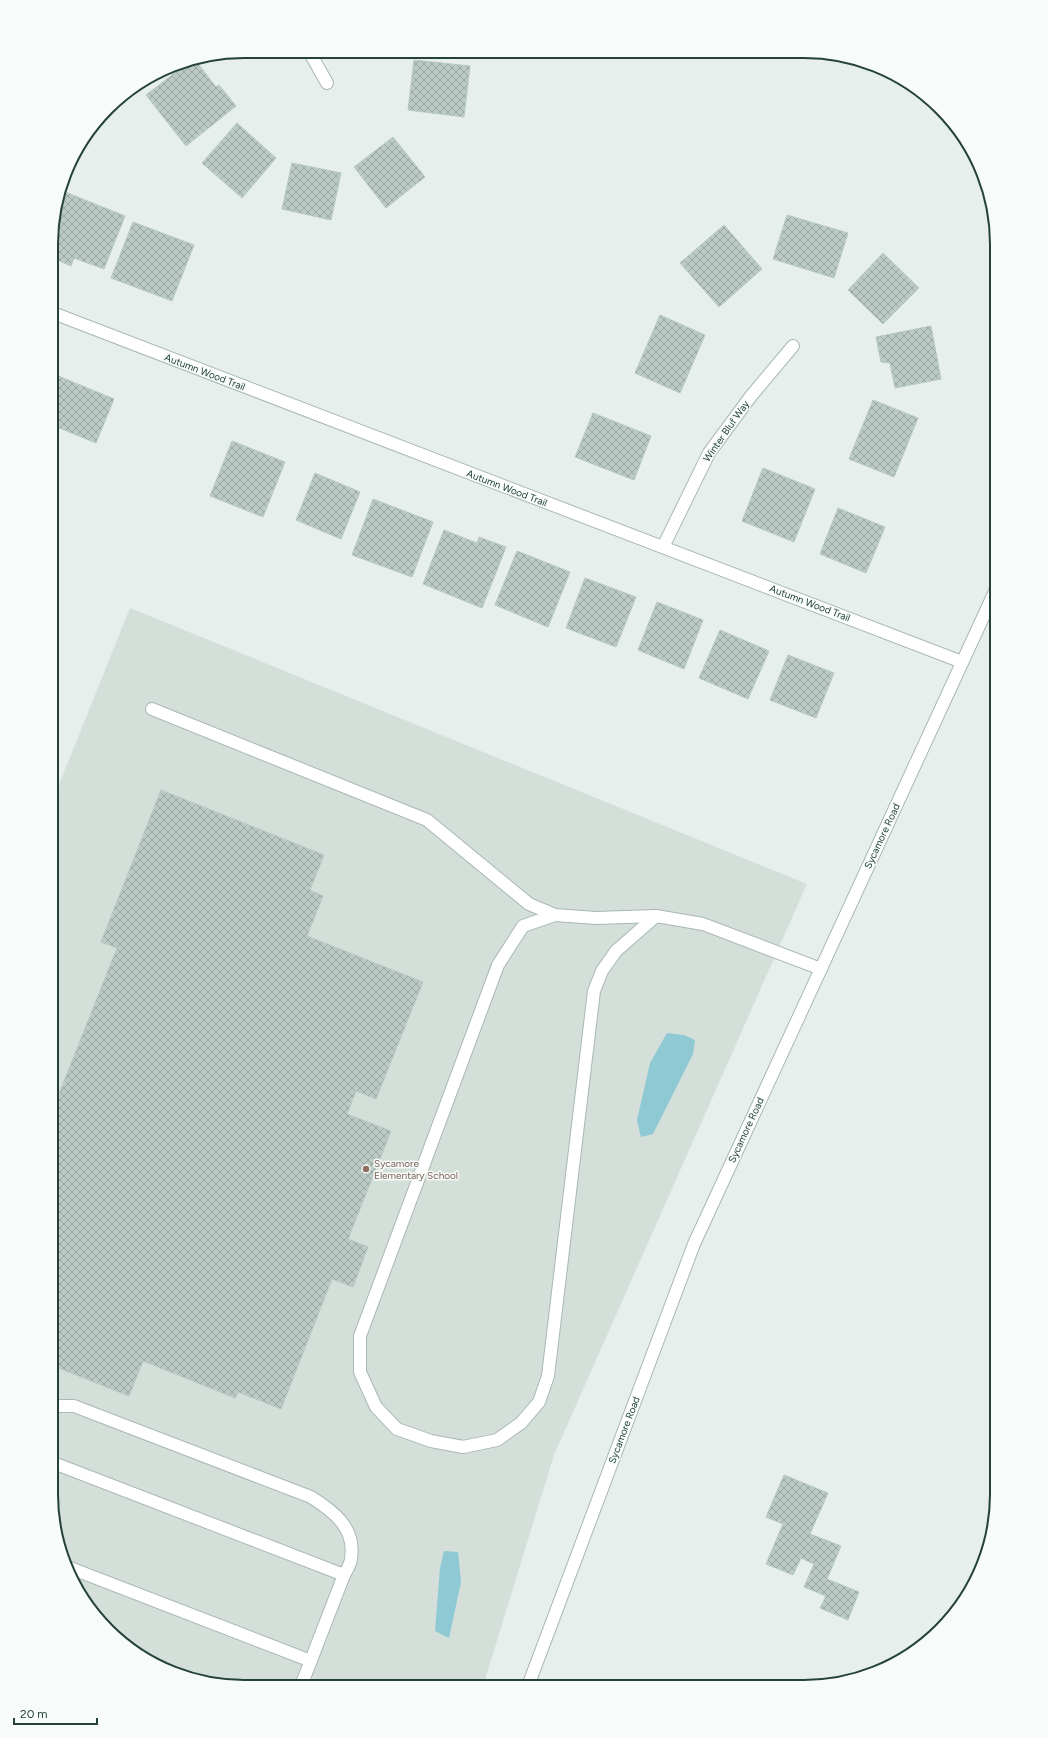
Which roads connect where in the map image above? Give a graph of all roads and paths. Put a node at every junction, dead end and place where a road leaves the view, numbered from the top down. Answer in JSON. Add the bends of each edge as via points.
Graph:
{"nodes":[{"id":1,"x":313,"y":58,"type":"edge"},
{"id":2,"x":327,"y":83,"type":"dead end"},
{"id":3,"x":58,"y":315,"type":"edge"},
{"id":4,"x":793,"y":346,"type":"dead end"},
{"id":5,"x":662,"y":547,"type":"junction"},
{"id":6,"x":990,"y":602,"type":"edge"},
{"id":7,"x":962,"y":662,"type":"junction"},
{"id":8,"x":152,"y":709,"type":"dead end"},
{"id":9,"x":555,"y":914,"type":"junction"},
{"id":10,"x":656,"y":916,"type":"junction"},
{"id":11,"x":821,"y":969,"type":"junction"},
{"id":12,"x":58,"y":1406,"type":"edge"},
{"id":13,"x":58,"y":1465,"type":"edge"},
{"id":14,"x":74,"y":1570,"type":"edge"},
{"id":15,"x":344,"y":1575,"type":"junction"},
{"id":16,"x":311,"y":1662,"type":"junction"},
{"id":17,"x":304,"y":1680,"type":"edge"},
{"id":18,"x":530,"y":1680,"type":"edge"}],
"edges":[{"from":1,"to":2,"type":"street"},
{"from":3,"to":5,"type":"street","name":"Autumn Wood Trail"},
{"from":4,"to":5,"type":"street","name":"Winter Bluf Way","via":[[708,453]]},
{"from":5,"to":7,"type":"street","name":"Autumn Wood Trail"},
{"from":6,"to":7,"type":"street","name":"Sycamore Road"},
{"from":7,"to":11,"type":"street","name":"Sycamore Road"},
{"from":8,"to":9,"type":"street","via":[[427,820],[529,904]]},
{"from":9,"to":10,"type":"street","via":[[596,918]]},
{"from":9,"to":10,"type":"street","via":[[523,926],[498,966],[360,1336],[360,1372],[376,1407],[397,1429],[431,1441],[463,1447],[497,1440],[521,1423],[539,1402],[548,1376],[594,991],[602,971],[616,951]]},
{"from":10,"to":11,"type":"street","via":[[703,924]]},
{"from":11,"to":18,"type":"street","name":"Sycamore Road","via":[[694,1244]]},
{"from":12,"to":15,"type":"street","via":[[74,1406],[312,1497],[330,1509],[344,1523],[351,1540],[352,1558]]},
{"from":13,"to":15,"type":"street"},
{"from":14,"to":16,"type":"street"},
{"from":15,"to":16,"type":"street"},
{"from":16,"to":17,"type":"street"}]}
